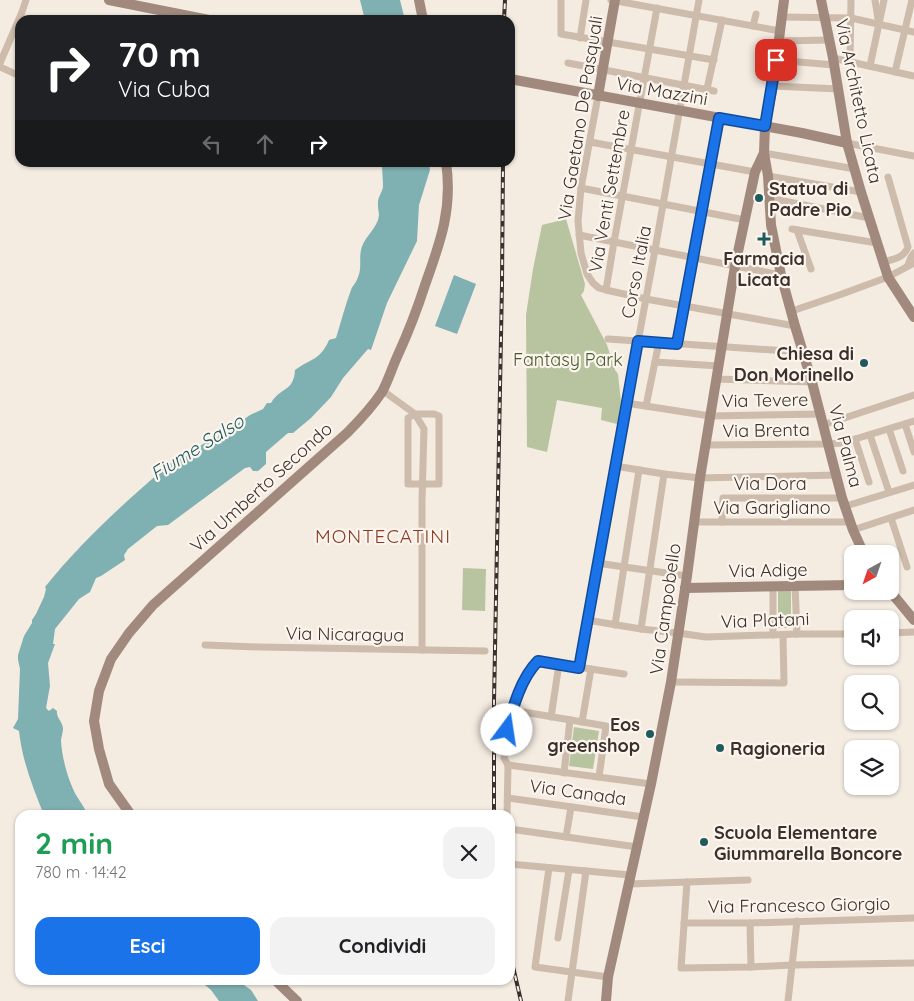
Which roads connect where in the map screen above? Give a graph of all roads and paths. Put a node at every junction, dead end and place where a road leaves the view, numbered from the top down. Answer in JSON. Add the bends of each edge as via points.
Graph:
{"nodes":[{"id":1,"x":26,"y":0,"type":"edge"},
{"id":2,"x":31,"y":0,"type":"edge"},
{"id":3,"x":109,"y":0,"type":"edge"},
{"id":4,"x":419,"y":0,"type":"edge"},
{"id":5,"x":561,"y":0,"type":"edge"},
{"id":6,"x":586,"y":0,"type":"edge"},
{"id":7,"x":614,"y":0,"type":"edge"},
{"id":8,"x":700,"y":0,"type":"edge"},
{"id":9,"x":784,"y":0,"type":"edge"},
{"id":10,"x":821,"y":0,"type":"edge"},
{"id":11,"x":851,"y":0,"type":"edge"},
{"id":12,"x":875,"y":0,"type":"edge"},
{"id":13,"x":884,"y":0,"type":"edge"},
{"id":14,"x":912,"y":0,"type":"edge"},
{"id":15,"x":656,"y":8,"type":"junction"},
{"id":16,"x":22,"y":12,"type":"junction"},
{"id":17,"x":756,"y":14,"type":"dead end"},
{"id":18,"x":21,"y":15,"type":"edge"},
{"id":19,"x":184,"y":15,"type":"edge"},
{"id":20,"x":422,"y":15,"type":"edge"},
{"id":21,"x":697,"y":15,"type":"junction"},
{"id":22,"x":782,"y":17,"type":"junction"},
{"id":23,"x":825,"y":18,"type":"junction"},
{"id":24,"x":851,"y":18,"type":"junction"},
{"id":25,"x":722,"y":20,"type":"junction"},
{"id":26,"x":878,"y":24,"type":"junction"},
{"id":27,"x":753,"y":26,"type":"junction"},
{"id":28,"x":15,"y":28,"type":"edge"},
{"id":29,"x":905,"y":30,"type":"junction"},
{"id":30,"x":914,"y":32,"type":"edge"},
{"id":31,"x":779,"y":36,"type":"junction"},
{"id":32,"x":580,"y":38,"type":"junction"},
{"id":33,"x":829,"y":40,"type":"junction"},
{"id":34,"x":608,"y":42,"type":"junction"},
{"id":35,"x":649,"y":49,"type":"junction"},
{"id":36,"x":690,"y":56,"type":"junction"},
{"id":37,"x":714,"y":60,"type":"junction"},
{"id":38,"x":776,"y":60,"type":"junction"},
{"id":39,"x":834,"y":62,"type":"junction"},
{"id":40,"x":850,"y":62,"type":"junction"},
{"id":41,"x":0,"y":63,"type":"edge"},
{"id":42,"x":568,"y":63,"type":"dead end"},
{"id":43,"x":870,"y":66,"type":"junction"},
{"id":44,"x":0,"y":67,"type":"edge"},
{"id":45,"x":603,"y":70,"type":"junction"},
{"id":46,"x":896,"y":72,"type":"junction"},
{"id":47,"x":15,"y":74,"type":"edge"},
{"id":48,"x":914,"y":76,"type":"edge"},
{"id":49,"x":644,"y":78,"type":"junction"},
{"id":50,"x":515,"y":80,"type":"edge"},
{"id":51,"x":685,"y":85,"type":"junction"},
{"id":52,"x":772,"y":86,"type":"junction"},
{"id":53,"x":839,"y":89,"type":"junction"},
{"id":54,"x":593,"y":95,"type":"junction"},
{"id":55,"x":639,"y":103,"type":"junction"},
{"id":56,"x":680,"y":111,"type":"junction"},
{"id":57,"x":719,"y":118,"type":"junction"},
{"id":58,"x":765,"y":126,"type":"junction"},
{"id":59,"x":590,"y":142,"type":"junction"},
{"id":60,"x":847,"y":143,"type":"junction"},
{"id":61,"x":631,"y":149,"type":"junction"},
{"id":62,"x":764,"y":153,"type":"junction"},
{"id":63,"x":914,"y":156,"type":"edge"},
{"id":64,"x":672,"y":157,"type":"junction"},
{"id":65,"x":711,"y":164,"type":"junction"},
{"id":66,"x":447,"y":167,"type":"edge"},
{"id":67,"x":854,"y":169,"type":"junction"},
{"id":68,"x":755,"y":172,"type":"junction"},
{"id":69,"x":768,"y":176,"type":"junction"},
{"id":70,"x":888,"y":177,"type":"dead end"},
{"id":71,"x":581,"y":188,"type":"junction"},
{"id":72,"x":861,"y":192,"type":"junction"},
{"id":73,"x":622,"y":197,"type":"junction"},
{"id":74,"x":769,"y":198,"type":"junction"},
{"id":75,"x":663,"y":205,"type":"junction"},
{"id":76,"x":702,"y":212,"type":"junction"},
{"id":77,"x":869,"y":218,"type":"junction"},
{"id":78,"x":745,"y":220,"type":"junction"},
{"id":79,"x":579,"y":235,"type":"junction"},
{"id":80,"x":614,"y":242,"type":"junction"},
{"id":81,"x":877,"y":243,"type":"junction"},
{"id":82,"x":655,"y":250,"type":"junction"},
{"id":83,"x":910,"y":252,"type":"edge"},
{"id":84,"x":693,"y":257,"type":"junction"},
{"id":85,"x":883,"y":262,"type":"junction"},
{"id":86,"x":911,"y":264,"type":"edge"},
{"id":87,"x":735,"y":266,"type":"junction"},
{"id":88,"x":811,"y":269,"type":"dead end"},
{"id":89,"x":781,"y":275,"type":"junction"},
{"id":90,"x":888,"y":277,"type":"junction"},
{"id":91,"x":606,"y":290,"type":"junction"},
{"id":92,"x":646,"y":299,"type":"junction"},
{"id":93,"x":684,"y":306,"type":"junction"},
{"id":94,"x":792,"y":311,"type":"junction"},
{"id":95,"x":727,"y":314,"type":"junction"},
{"id":96,"x":914,"y":317,"type":"edge"},
{"id":97,"x":795,"y":326,"type":"junction"},
{"id":98,"x":608,"y":339,"type":"dead end"},
{"id":99,"x":638,"y":341,"type":"junction"},
{"id":100,"x":659,"y":342,"type":"junction"},
{"id":101,"x":677,"y":344,"type":"junction"},
{"id":102,"x":722,"y":346,"type":"junction"},
{"id":103,"x":803,"y":352,"type":"junction"},
{"id":104,"x":655,"y":362,"type":"junction"},
{"id":105,"x":719,"y":366,"type":"junction"},
{"id":106,"x":716,"y":379,"type":"junction"},
{"id":107,"x":812,"y":382,"type":"junction"},
{"id":108,"x":382,"y":390,"type":"junction"},
{"id":109,"x":914,"y":395,"type":"edge"},
{"id":110,"x":626,"y":403,"type":"junction"},
{"id":111,"x":646,"y":406,"type":"junction"},
{"id":112,"x":415,"y":414,"type":"junction"},
{"id":113,"x":821,"y":414,"type":"junction"},
{"id":114,"x":710,"y":416,"type":"junction"},
{"id":115,"x":914,"y":421,"type":"edge"},
{"id":116,"x":906,"y":424,"type":"junction"},
{"id":117,"x":823,"y":425,"type":"junction"},
{"id":118,"x":889,"y":429,"type":"junction"},
{"id":119,"x":870,"y":435,"type":"junction"},
{"id":120,"x":855,"y":439,"type":"junction"},
{"id":121,"x":828,"y":444,"type":"junction"},
{"id":122,"x":705,"y":446,"type":"junction"},
{"id":123,"x":914,"y":452,"type":"edge"},
{"id":124,"x":615,"y":466,"type":"junction"},
{"id":125,"x":639,"y":470,"type":"junction"},
{"id":126,"x":903,"y":471,"type":"dead end"},
{"id":127,"x":664,"y":474,"type":"junction"},
{"id":128,"x":837,"y":475,"type":"junction"},
{"id":129,"x":700,"y":478,"type":"junction"},
{"id":130,"x":869,"y":482,"type":"dead end"},
{"id":131,"x":423,"y":484,"type":"junction"},
{"id":132,"x":914,"y":485,"type":"edge"},
{"id":133,"x":889,"y":492,"type":"junction"},
{"id":134,"x":844,"y":502,"type":"junction"},
{"id":135,"x":914,"y":511,"type":"edge"},
{"id":136,"x":891,"y":518,"type":"junction"},
{"id":137,"x":694,"y":522,"type":"junction"},
{"id":138,"x":722,"y":522,"type":"junction"},
{"id":139,"x":852,"y":526,"type":"junction"},
{"id":140,"x":860,"y":545,"type":"edge"},
{"id":141,"x":597,"y":564,"type":"junction"},
{"id":142,"x":907,"y":567,"type":"dead end"},
{"id":143,"x":624,"y":568,"type":"junction"},
{"id":144,"x":650,"y":572,"type":"junction"},
{"id":145,"x":687,"y":576,"type":"junction"},
{"id":146,"x":795,"y":585,"type":"junction"},
{"id":147,"x":844,"y":585,"type":"edge"},
{"id":148,"x":773,"y":586,"type":"junction"},
{"id":149,"x":685,"y":588,"type":"junction"},
{"id":150,"x":897,"y":600,"type":"edge"},
{"id":151,"x":587,"y":620,"type":"junction"},
{"id":152,"x":914,"y":620,"type":"edge"},
{"id":153,"x":616,"y":625,"type":"junction"},
{"id":154,"x":641,"y":629,"type":"junction"},
{"id":155,"x":678,"y":632,"type":"junction"},
{"id":156,"x":914,"y":632,"type":"edge"},
{"id":157,"x":899,"y":633,"type":"edge"},
{"id":158,"x":797,"y":634,"type":"junction"},
{"id":159,"x":844,"y":634,"type":"edge"},
{"id":160,"x":773,"y":635,"type":"junction"},
{"id":161,"x":783,"y":635,"type":"junction"},
{"id":162,"x":205,"y":645,"type":"dead end"},
{"id":163,"x":422,"y":650,"type":"junction"},
{"id":164,"x":485,"y":651,"type":"dead end"},
{"id":165,"x":559,"y":664,"type":"junction"},
{"id":166,"x":579,"y":668,"type":"junction"},
{"id":167,"x":591,"y":670,"type":"junction"},
{"id":168,"x":624,"y":674,"type":"dead end"},
{"id":169,"x":671,"y":682,"type":"junction"},
{"id":170,"x":512,"y":710,"type":"junction"},
{"id":171,"x":551,"y":717,"type":"junction"},
{"id":172,"x":570,"y":720,"type":"junction"},
{"id":173,"x":582,"y":722,"type":"junction"},
{"id":174,"x":508,"y":765,"type":"junction"},
{"id":175,"x":564,"y":773,"type":"junction"},
{"id":176,"x":599,"y":777,"type":"junction"},
{"id":177,"x":650,"y":784,"type":"junction"},
{"id":178,"x":508,"y":798,"type":"junction"},
{"id":179,"x":571,"y":807,"type":"junction"},
{"id":180,"x":127,"y":810,"type":"edge"},
{"id":181,"x":507,"y":810,"type":"edge"},
{"id":182,"x":643,"y":817,"type":"junction"},
{"id":183,"x":515,"y":831,"type":"edge"},
{"id":184,"x":566,"y":837,"type":"junction"},
{"id":185,"x":637,"y":847,"type":"junction"},
{"id":186,"x":515,"y":865,"type":"edge"},
{"id":187,"x":549,"y":868,"type":"junction"},
{"id":188,"x":569,"y":870,"type":"junction"},
{"id":189,"x":586,"y":871,"type":"junction"},
{"id":190,"x":629,"y":880,"type":"junction"},
{"id":191,"x":748,"y":880,"type":"dead end"},
{"id":192,"x":687,"y":882,"type":"junction"},
{"id":193,"x":914,"y":918,"type":"edge"},
{"id":194,"x":797,"y":921,"type":"junction"},
{"id":195,"x":684,"y":923,"type":"junction"},
{"id":196,"x":750,"y":923,"type":"junction"},
{"id":197,"x":558,"y":938,"type":"dead end"},
{"id":198,"x":914,"y":963,"type":"edge"},
{"id":199,"x":792,"y":965,"type":"junction"},
{"id":200,"x":752,"y":968,"type":"junction"},
{"id":201,"x":572,"y":972,"type":"junction"},
{"id":202,"x":608,"y":977,"type":"junction"},
{"id":203,"x":280,"y":985,"type":"edge"},
{"id":204,"x":296,"y":1001,"type":"edge"},
{"id":205,"x":568,"y":1001,"type":"edge"},
{"id":206,"x":606,"y":1001,"type":"edge"},
{"id":207,"x":788,"y":1001,"type":"edge"}],
"edges":[{"from":1,"to":16,"type":"street"},
{"from":2,"to":16,"type":"street"},
{"from":3,"to":19,"type":"main road"},
{"from":4,"to":20,"type":"main road"},
{"from":5,"to":32,"type":"street","via":[[561,34]]},
{"from":6,"to":32,"type":"street"},
{"from":7,"to":15,"type":"street"},
{"from":7,"to":34,"type":"main road","name":"Via Gaetano De Pasquali"},
{"from":8,"to":21,"type":"street","name":"Corso Italia"},
{"from":9,"to":22,"type":"main road"},
{"from":10,"to":23,"type":"main road","name":"Via Architetto Licata"},
{"from":11,"to":24,"type":"street"},
{"from":12,"to":26,"type":"street"},
{"from":13,"to":26,"type":"street"},
{"from":14,"to":29,"type":"street"},
{"from":15,"to":21,"type":"street"},
{"from":15,"to":35,"type":"street","name":"Via Venti Settembre"},
{"from":16,"to":18,"type":"street"},
{"from":17,"to":27,"type":"street"},
{"from":21,"to":25,"type":"street"},
{"from":21,"to":36,"type":"street","name":"Corso Italia"},
{"from":22,"to":23,"type":"street"},
{"from":22,"to":31,"type":"main road"},
{"from":23,"to":24,"type":"street"},
{"from":23,"to":33,"type":"main road","name":"Via Architetto Licata"},
{"from":24,"to":26,"type":"street"},
{"from":24,"to":40,"type":"street"},
{"from":25,"to":27,"type":"street"},
{"from":25,"to":37,"type":"street"},
{"from":26,"to":29,"type":"street"},
{"from":26,"to":43,"type":"street"},
{"from":27,"to":31,"type":"street"},
{"from":28,"to":41,"type":"street"},
{"from":29,"to":30,"type":"street"},
{"from":29,"to":46,"type":"street"},
{"from":31,"to":33,"type":"street"},
{"from":31,"to":38,"type":"main road"},
{"from":32,"to":34,"type":"street"},
{"from":33,"to":39,"type":"main road","name":"Via Architetto Licata"},
{"from":34,"to":35,"type":"street"},
{"from":34,"to":45,"type":"main road","name":"Via Gaetano De Pasquali"},
{"from":35,"to":36,"type":"street"},
{"from":35,"to":49,"type":"street","name":"Via Venti Settembre"},
{"from":36,"to":37,"type":"street"},
{"from":36,"to":51,"type":"street","name":"Corso Italia"},
{"from":37,"to":51,"type":"street","via":[[710,90]]},
{"from":38,"to":39,"type":"street"},
{"from":38,"to":52,"type":"main road"},
{"from":39,"to":40,"type":"street"},
{"from":39,"to":53,"type":"main road","name":"Via Architetto Licata"},
{"from":40,"to":43,"type":"street"},
{"from":42,"to":45,"type":"street"},
{"from":43,"to":46,"type":"street"},
{"from":44,"to":47,"type":"street"},
{"from":45,"to":49,"type":"street"},
{"from":45,"to":54,"type":"main road","name":"Via Gaetano De Pasquali"},
{"from":46,"to":48,"type":"street"},
{"from":49,"to":51,"type":"street"},
{"from":49,"to":55,"type":"street","name":"Via Venti Settembre"},
{"from":50,"to":54,"type":"main road","name":"Via Mazzini"},
{"from":51,"to":56,"type":"street","name":"Corso Italia"},
{"from":52,"to":53,"type":"street"},
{"from":52,"to":58,"type":"main road"},
{"from":53,"to":60,"type":"main road","name":"Via Architetto Licata"},
{"from":54,"to":55,"type":"main road","name":"Via Mazzini"},
{"from":54,"to":59,"type":"street","name":"Via Gaetano De Pasquali"},
{"from":55,"to":56,"type":"main road","name":"Via Mazzini"},
{"from":55,"to":61,"type":"street","name":"Via Venti Settembre"},
{"from":56,"to":57,"type":"main road","name":"Via Mazzini"},
{"from":56,"to":64,"type":"street","name":"Corso Italia"},
{"from":57,"to":58,"type":"main road","name":"Via Mazzini"},
{"from":57,"to":65,"type":"street"},
{"from":58,"to":60,"type":"main road","name":"Via Mazzini"},
{"from":58,"to":62,"type":"main road"},
{"from":59,"to":61,"type":"street"},
{"from":59,"to":71,"type":"street","name":"Via Gaetano De Pasquali"},
{"from":60,"to":63,"type":"street"},
{"from":60,"to":67,"type":"main road","name":"Via Architetto Licata"},
{"from":61,"to":64,"type":"street"},
{"from":61,"to":73,"type":"street","name":"Via Venti Settembre"},
{"from":62,"to":67,"type":"street"},
{"from":62,"to":68,"type":"main road","name":"Via Campobello"},
{"from":62,"to":69,"type":"main road","name":"Via Palma"},
{"from":64,"to":65,"type":"street"},
{"from":64,"to":75,"type":"street","name":"Corso Italia"},
{"from":65,"to":68,"type":"street"},
{"from":65,"to":76,"type":"street"},
{"from":66,"to":108,"type":"main road","name":"Via Umberto Secondo","via":[[448,198],[441,240],[408,333]]},
{"from":67,"to":72,"type":"main road","name":"Via Architetto Licata"},
{"from":68,"to":78,"type":"main road","name":"Via Campobello"},
{"from":69,"to":72,"type":"street"},
{"from":69,"to":74,"type":"main road","name":"Via Palma"},
{"from":70,"to":83,"type":"street"},
{"from":71,"to":73,"type":"street"},
{"from":71,"to":79,"type":"street","name":"Via Gaetano De Pasquali"},
{"from":72,"to":77,"type":"main road","name":"Via Architetto Licata"},
{"from":73,"to":75,"type":"street"},
{"from":73,"to":80,"type":"street","name":"Via Venti Settembre"},
{"from":74,"to":77,"type":"street"},
{"from":74,"to":89,"type":"main road","name":"Via Palma"},
{"from":75,"to":76,"type":"street"},
{"from":75,"to":82,"type":"street","name":"Corso Italia"},
{"from":76,"to":78,"type":"street"},
{"from":76,"to":84,"type":"street"},
{"from":77,"to":81,"type":"main road","name":"Via Architetto Licata"},
{"from":78,"to":87,"type":"main road","name":"Via Campobello"},
{"from":79,"to":80,"type":"street"},
{"from":79,"to":91,"type":"street","name":"Via Gaetano De Pasquali","via":[[588,274],[593,283]]},
{"from":80,"to":82,"type":"street"},
{"from":80,"to":91,"type":"street","name":"Via Venti Settembre"},
{"from":81,"to":85,"type":"main road","name":"Via Architetto Licata"},
{"from":81,"to":88,"type":"street","via":[[794,229]]},
{"from":82,"to":84,"type":"street"},
{"from":82,"to":92,"type":"street","name":"Corso Italia"},
{"from":83,"to":85,"type":"street"},
{"from":83,"to":86,"type":"street"},
{"from":84,"to":87,"type":"street"},
{"from":84,"to":93,"type":"street"},
{"from":85,"to":90,"type":"main road","name":"Via Architetto Licata"},
{"from":86,"to":90,"type":"street"},
{"from":87,"to":89,"type":"street"},
{"from":87,"to":95,"type":"main road","name":"Via Campobello"},
{"from":89,"to":94,"type":"main road","name":"Via Palma"},
{"from":90,"to":94,"type":"street"},
{"from":90,"to":96,"type":"main road","name":"Via Architetto Licata"},
{"from":91,"to":92,"type":"street"},
{"from":92,"to":93,"type":"street"},
{"from":92,"to":99,"type":"street","name":"Corso Italia"},
{"from":93,"to":95,"type":"street"},
{"from":93,"to":101,"type":"street"},
{"from":94,"to":97,"type":"main road","name":"Via Palma"},
{"from":95,"to":97,"type":"street"},
{"from":95,"to":102,"type":"main road","name":"Via Campobello"},
{"from":97,"to":103,"type":"main road","name":"Via Palma"},
{"from":98,"to":99,"type":"street"},
{"from":99,"to":100,"type":"street"},
{"from":99,"to":110,"type":"street","name":"Corso Italia"},
{"from":100,"to":101,"type":"street"},
{"from":100,"to":104,"type":"street"},
{"from":101,"to":102,"type":"street"},
{"from":102,"to":103,"type":"street"},
{"from":102,"to":105,"type":"main road","name":"Via Campobello"},
{"from":103,"to":107,"type":"main road","name":"Via Palma"},
{"from":104,"to":105,"type":"street"},
{"from":104,"to":111,"type":"street"},
{"from":105,"to":106,"type":"main road","name":"Via Campobello"},
{"from":106,"to":107,"type":"street"},
{"from":106,"to":114,"type":"main road","name":"Via Campobello"},
{"from":107,"to":113,"type":"main road","name":"Via Palma"},
{"from":108,"to":112,"type":"street"},
{"from":108,"to":180,"type":"main road","name":"Via Umberto Secondo","via":[[347,433],[153,605],[111,659],[99,691],[94,721],[109,784]]},
{"from":109,"to":117,"type":"street"},
{"from":110,"to":111,"type":"street","name":"Via Tevere"},
{"from":110,"to":124,"type":"street","name":"Corso Italia"},
{"from":111,"to":114,"type":"street","name":"Via Tevere"},
{"from":112,"to":131,"type":"street","via":[[424,429]]},
{"from":112,"to":131,"type":"street","via":[[408,418],[408,484]]},
{"from":112,"to":131,"type":"street","via":[[439,416],[439,484]]},
{"from":113,"to":114,"type":"street","name":"Via Tevere"},
{"from":113,"to":117,"type":"main road","name":"Via Palma"},
{"from":114,"to":122,"type":"main road","name":"Via Campobello"},
{"from":115,"to":116,"type":"street","name":"Via Brenta"},
{"from":116,"to":118,"type":"street","name":"Via Brenta"},
{"from":116,"to":123,"type":"street"},
{"from":117,"to":121,"type":"main road","name":"Via Palma"},
{"from":118,"to":119,"type":"street","name":"Via Brenta"},
{"from":118,"to":126,"type":"street"},
{"from":119,"to":120,"type":"street","name":"Via Brenta"},
{"from":119,"to":133,"type":"street"},
{"from":120,"to":121,"type":"street","name":"Via Brenta"},
{"from":120,"to":130,"type":"street"},
{"from":121,"to":122,"type":"street","name":"Via Brenta"},
{"from":121,"to":128,"type":"main road","name":"Via Palma"},
{"from":122,"to":129,"type":"main road","name":"Via Campobello"},
{"from":124,"to":125,"type":"street"},
{"from":124,"to":141,"type":"street","name":"Corso Italia"},
{"from":125,"to":127,"type":"street"},
{"from":125,"to":143,"type":"street"},
{"from":127,"to":129,"type":"street"},
{"from":127,"to":144,"type":"street"},
{"from":128,"to":129,"type":"street"},
{"from":128,"to":134,"type":"main road","name":"Via Palma"},
{"from":129,"to":137,"type":"main road","name":"Via Campobello"},
{"from":131,"to":163,"type":"street"},
{"from":132,"to":133,"type":"street"},
{"from":133,"to":134,"type":"street"},
{"from":134,"to":138,"type":"street","name":"Via Dora","via":[[723,498]]},
{"from":134,"to":139,"type":"main road","name":"Via Palma"},
{"from":135,"to":136,"type":"street","name":"Via Garigliano"},
{"from":136,"to":139,"type":"street","name":"Via Garigliano"},
{"from":136,"to":142,"type":"street"},
{"from":137,"to":138,"type":"street","name":"Via Garigliano"},
{"from":137,"to":145,"type":"main road","name":"Via Campobello"},
{"from":138,"to":139,"type":"street","name":"Via Garigliano"},
{"from":139,"to":140,"type":"main road","name":"Via Palma"},
{"from":141,"to":143,"type":"street"},
{"from":141,"to":151,"type":"street","name":"Corso Italia"},
{"from":143,"to":144,"type":"street"},
{"from":143,"to":153,"type":"street"},
{"from":144,"to":145,"type":"street"},
{"from":144,"to":154,"type":"street"},
{"from":145,"to":149,"type":"main road","name":"Via Campobello"},
{"from":146,"to":147,"type":"main road","name":"Via Adige"},
{"from":146,"to":148,"type":"main road","name":"Via Adige"},
{"from":146,"to":158,"type":"street"},
{"from":148,"to":149,"type":"main road","name":"Via Adige"},
{"from":148,"to":160,"type":"street"},
{"from":149,"to":155,"type":"main road","name":"Via Campobello"},
{"from":150,"to":152,"type":"main road"},
{"from":151,"to":153,"type":"street","name":"Via Platani"},
{"from":151,"to":166,"type":"street","name":"Corso Italia"},
{"from":153,"to":154,"type":"street","name":"Via Platani"},
{"from":154,"to":155,"type":"street","name":"Via Platani"},
{"from":155,"to":160,"type":"street","name":"Via Platani","via":[[706,637]]},
{"from":155,"to":169,"type":"main road","name":"Via Campobello"},
{"from":156,"to":157,"type":"street"},
{"from":158,"to":159,"type":"street","name":"Via Platani"},
{"from":158,"to":161,"type":"street","name":"Via Platani"},
{"from":160,"to":161,"type":"street","name":"Via Platani"},
{"from":161,"to":169,"type":"street","via":[[784,683]]},
{"from":162,"to":163,"type":"street","name":"Via Nicaragua"},
{"from":163,"to":164,"type":"street","name":"Via Nicaragua"},
{"from":165,"to":166,"type":"street"},
{"from":165,"to":170,"type":"street","via":[[538,661]]},
{"from":165,"to":171,"type":"street"},
{"from":166,"to":167,"type":"street"},
{"from":167,"to":168,"type":"street"},
{"from":167,"to":173,"type":"street"},
{"from":169,"to":177,"type":"main road","name":"Via Campobello"},
{"from":170,"to":171,"type":"street"},
{"from":170,"to":174,"type":"street","via":[[504,758]]},
{"from":171,"to":172,"type":"street"},
{"from":172,"to":173,"type":"street"},
{"from":172,"to":175,"type":"street"},
{"from":173,"to":176,"type":"street","via":[[606,726]]},
{"from":174,"to":175,"type":"street"},
{"from":174,"to":178,"type":"street"},
{"from":175,"to":176,"type":"street"},
{"from":176,"to":177,"type":"street"},
{"from":177,"to":182,"type":"main road","name":"Via Campobello"},
{"from":178,"to":179,"type":"street","name":"Via Canada"},
{"from":178,"to":181,"type":"street"},
{"from":179,"to":182,"type":"street","name":"Via Canada"},
{"from":179,"to":184,"type":"street"},
{"from":182,"to":185,"type":"main road","name":"Via Campobello"},
{"from":183,"to":184,"type":"street"},
{"from":184,"to":185,"type":"street"},
{"from":185,"to":190,"type":"main road","name":"Via Campobello"},
{"from":186,"to":187,"type":"street"},
{"from":187,"to":188,"type":"street"},
{"from":187,"to":201,"type":"street","via":[[534,967]]},
{"from":188,"to":189,"type":"street"},
{"from":188,"to":197,"type":"street"},
{"from":189,"to":190,"type":"street"},
{"from":189,"to":201,"type":"street"},
{"from":190,"to":192,"type":"street"},
{"from":190,"to":202,"type":"main road","name":"Via Campobello"},
{"from":191,"to":192,"type":"street"},
{"from":192,"to":195,"type":"street"},
{"from":193,"to":194,"type":"street","name":"Via Francesco Giorgio"},
{"from":194,"to":196,"type":"street","name":"Via Francesco Giorgio"},
{"from":194,"to":199,"type":"street"},
{"from":195,"to":196,"type":"street","name":"Via Francesco Giorgio"},
{"from":195,"to":200,"type":"street","via":[[681,968]]},
{"from":196,"to":200,"type":"street"},
{"from":198,"to":199,"type":"street"},
{"from":199,"to":200,"type":"street"},
{"from":199,"to":207,"type":"street"},
{"from":201,"to":202,"type":"street"},
{"from":201,"to":205,"type":"street"},
{"from":202,"to":206,"type":"main road","name":"Via Campobello"},
{"from":203,"to":204,"type":"main road"}]}
